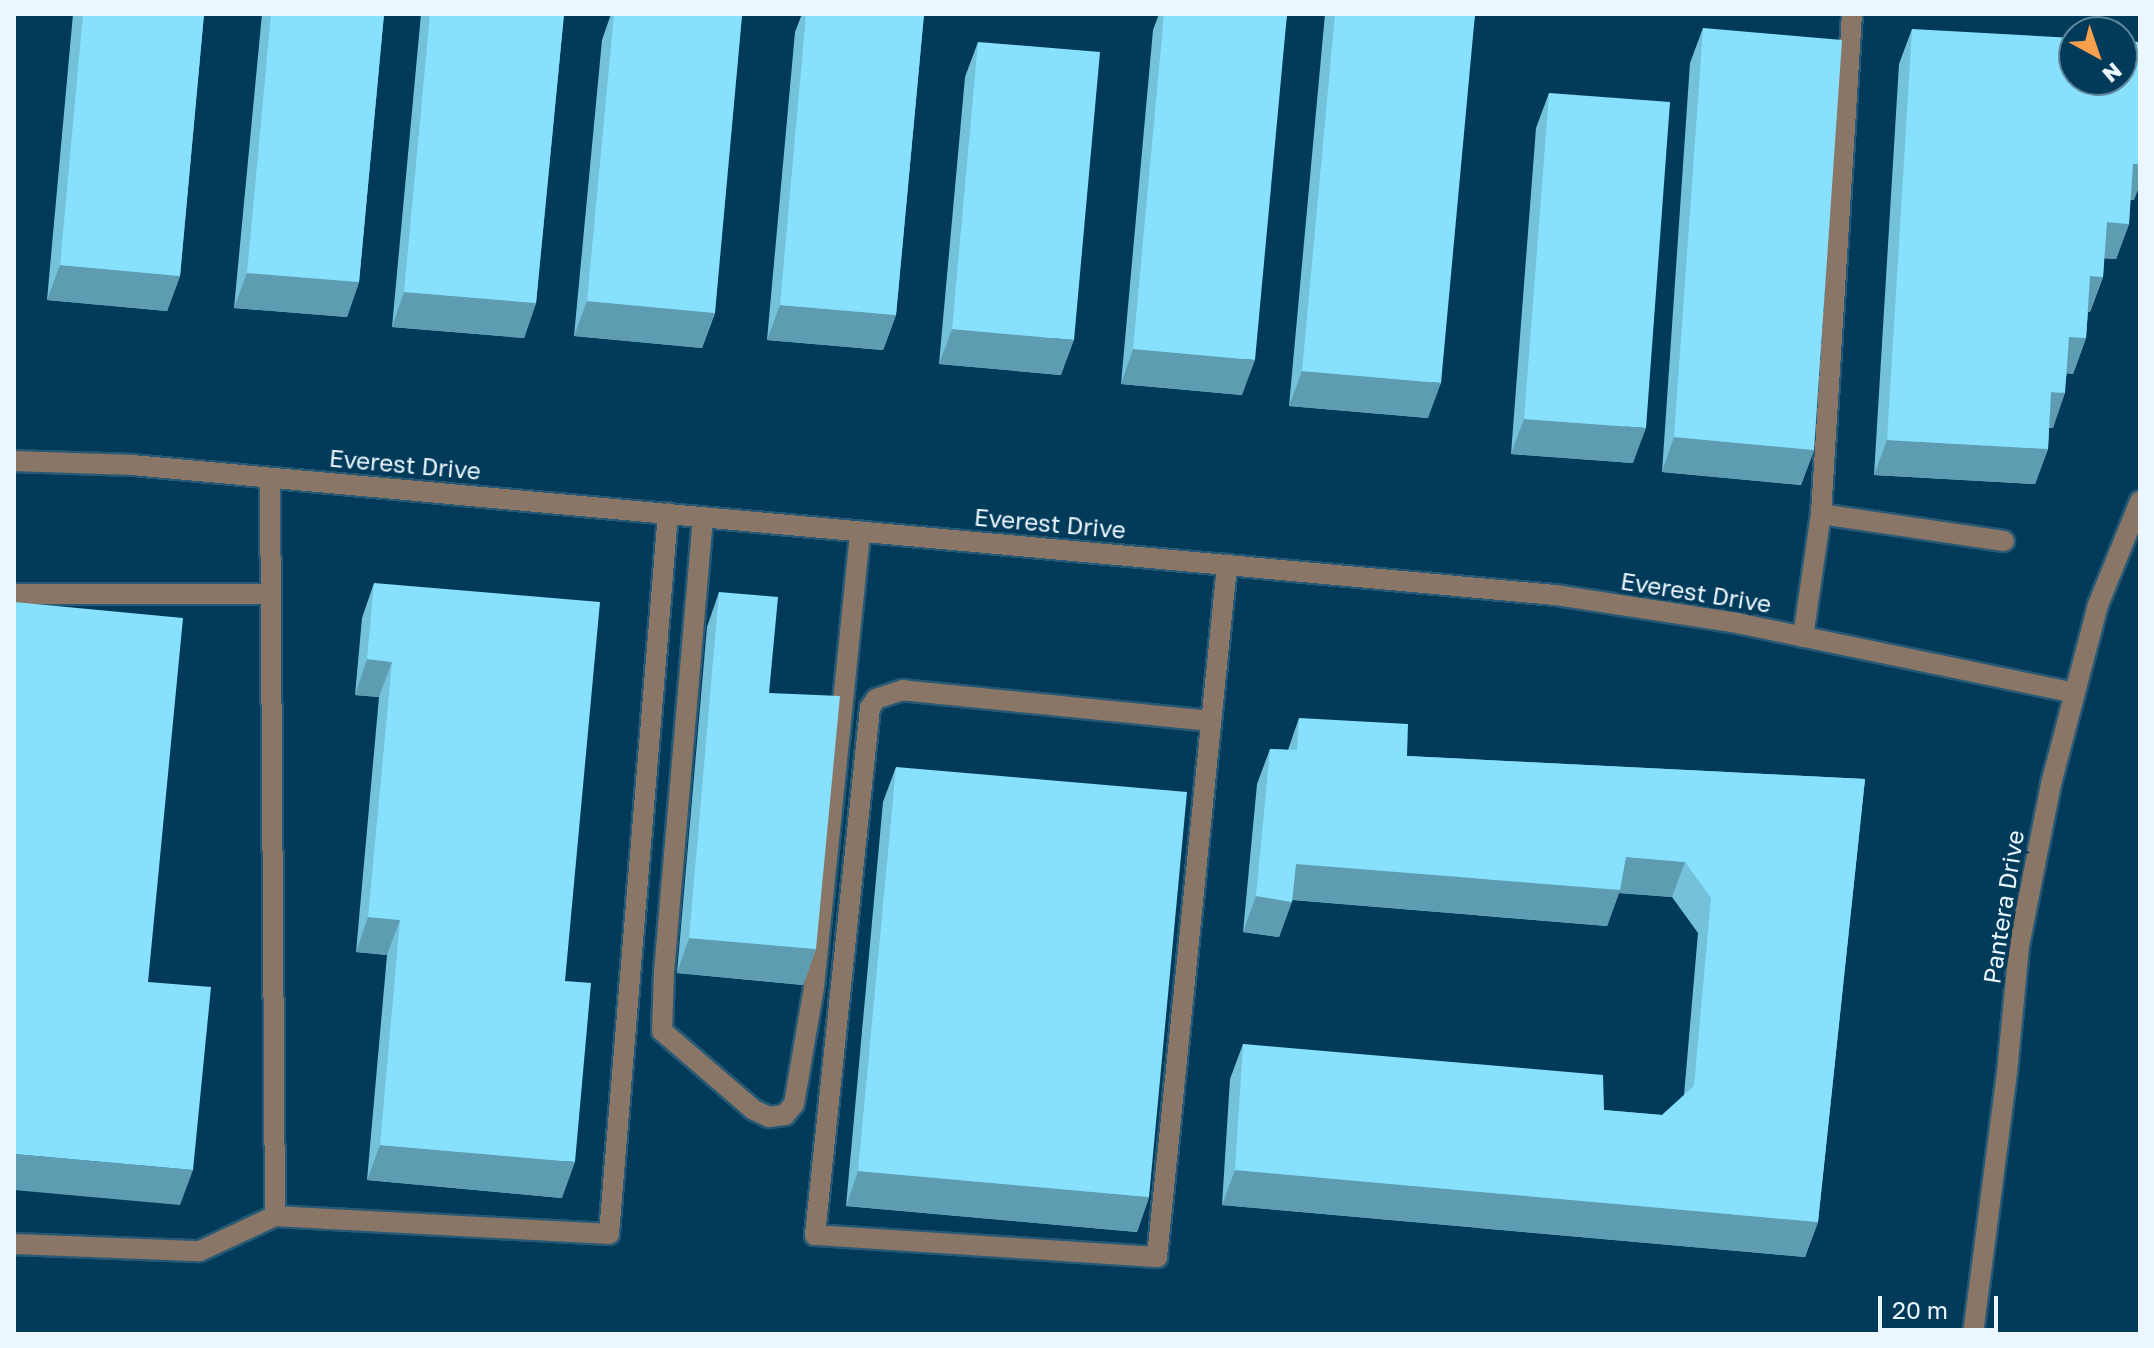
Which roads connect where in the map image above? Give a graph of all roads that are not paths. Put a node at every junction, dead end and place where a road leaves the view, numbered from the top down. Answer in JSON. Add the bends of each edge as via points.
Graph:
{"nodes":[{"id":1,"x":1852,"y":14,"type":"edge"},
{"id":2,"x":14,"y":461,"type":"edge"},
{"id":3,"x":270,"y":478,"type":"junction"},
{"id":4,"x":2140,"y":501,"type":"edge"},
{"id":5,"x":668,"y":513,"type":"junction"},
{"id":6,"x":1821,"y":514,"type":"junction"},
{"id":7,"x":703,"y":517,"type":"junction"},
{"id":8,"x":860,"y":531,"type":"junction"},
{"id":9,"x":2004,"y":541,"type":"dead end"},
{"id":10,"x":1227,"y":565,"type":"junction"},
{"id":11,"x":14,"y":594,"type":"edge"},
{"id":12,"x":270,"y":594,"type":"junction"},
{"id":13,"x":1803,"y":637,"type":"junction"},
{"id":14,"x":2074,"y":693,"type":"junction"},
{"id":15,"x":1211,"y":721,"type":"junction"},
{"id":16,"x":275,"y":1216,"type":"junction"},
{"id":17,"x":14,"y":1244,"type":"edge"},
{"id":18,"x":1973,"y":1334,"type":"edge"}],
"edges":[{"from":1,"to":6,"type":"street"},
{"from":2,"to":3,"type":"street","name":"Everest Drive"},
{"from":3,"to":5,"type":"street","name":"Everest Drive"},
{"from":3,"to":12,"type":"street"},
{"from":4,"to":14,"type":"street","name":"Pantera Drive","via":[[2098,605]]},
{"from":5,"to":7,"type":"street","name":"Everest Drive"},
{"from":5,"to":16,"type":"street","via":[[609,1234]]},
{"from":6,"to":9,"type":"street"},
{"from":6,"to":13,"type":"street"},
{"from":7,"to":8,"type":"street","name":"Everest Drive"},
{"from":7,"to":8,"type":"street","via":[[662,1031],[769,1117],[785,1115],[794,1104],[814,987]]},
{"from":8,"to":10,"type":"street","name":"Everest Drive"},
{"from":10,"to":13,"type":"street","name":"Everest Drive","via":[[1555,595]]},
{"from":10,"to":15,"type":"street"},
{"from":11,"to":12,"type":"street"},
{"from":12,"to":16,"type":"street"},
{"from":13,"to":14,"type":"street","name":"Everest Drive"},
{"from":14,"to":18,"type":"street","name":"Pantera Drive","via":[[2019,946]]},
{"from":15,"to":15,"type":"street","via":[[903,690],[876,699],[870,708],[815,1235],[1157,1257]]},
{"from":16,"to":17,"type":"street","via":[[200,1251]]}]}
